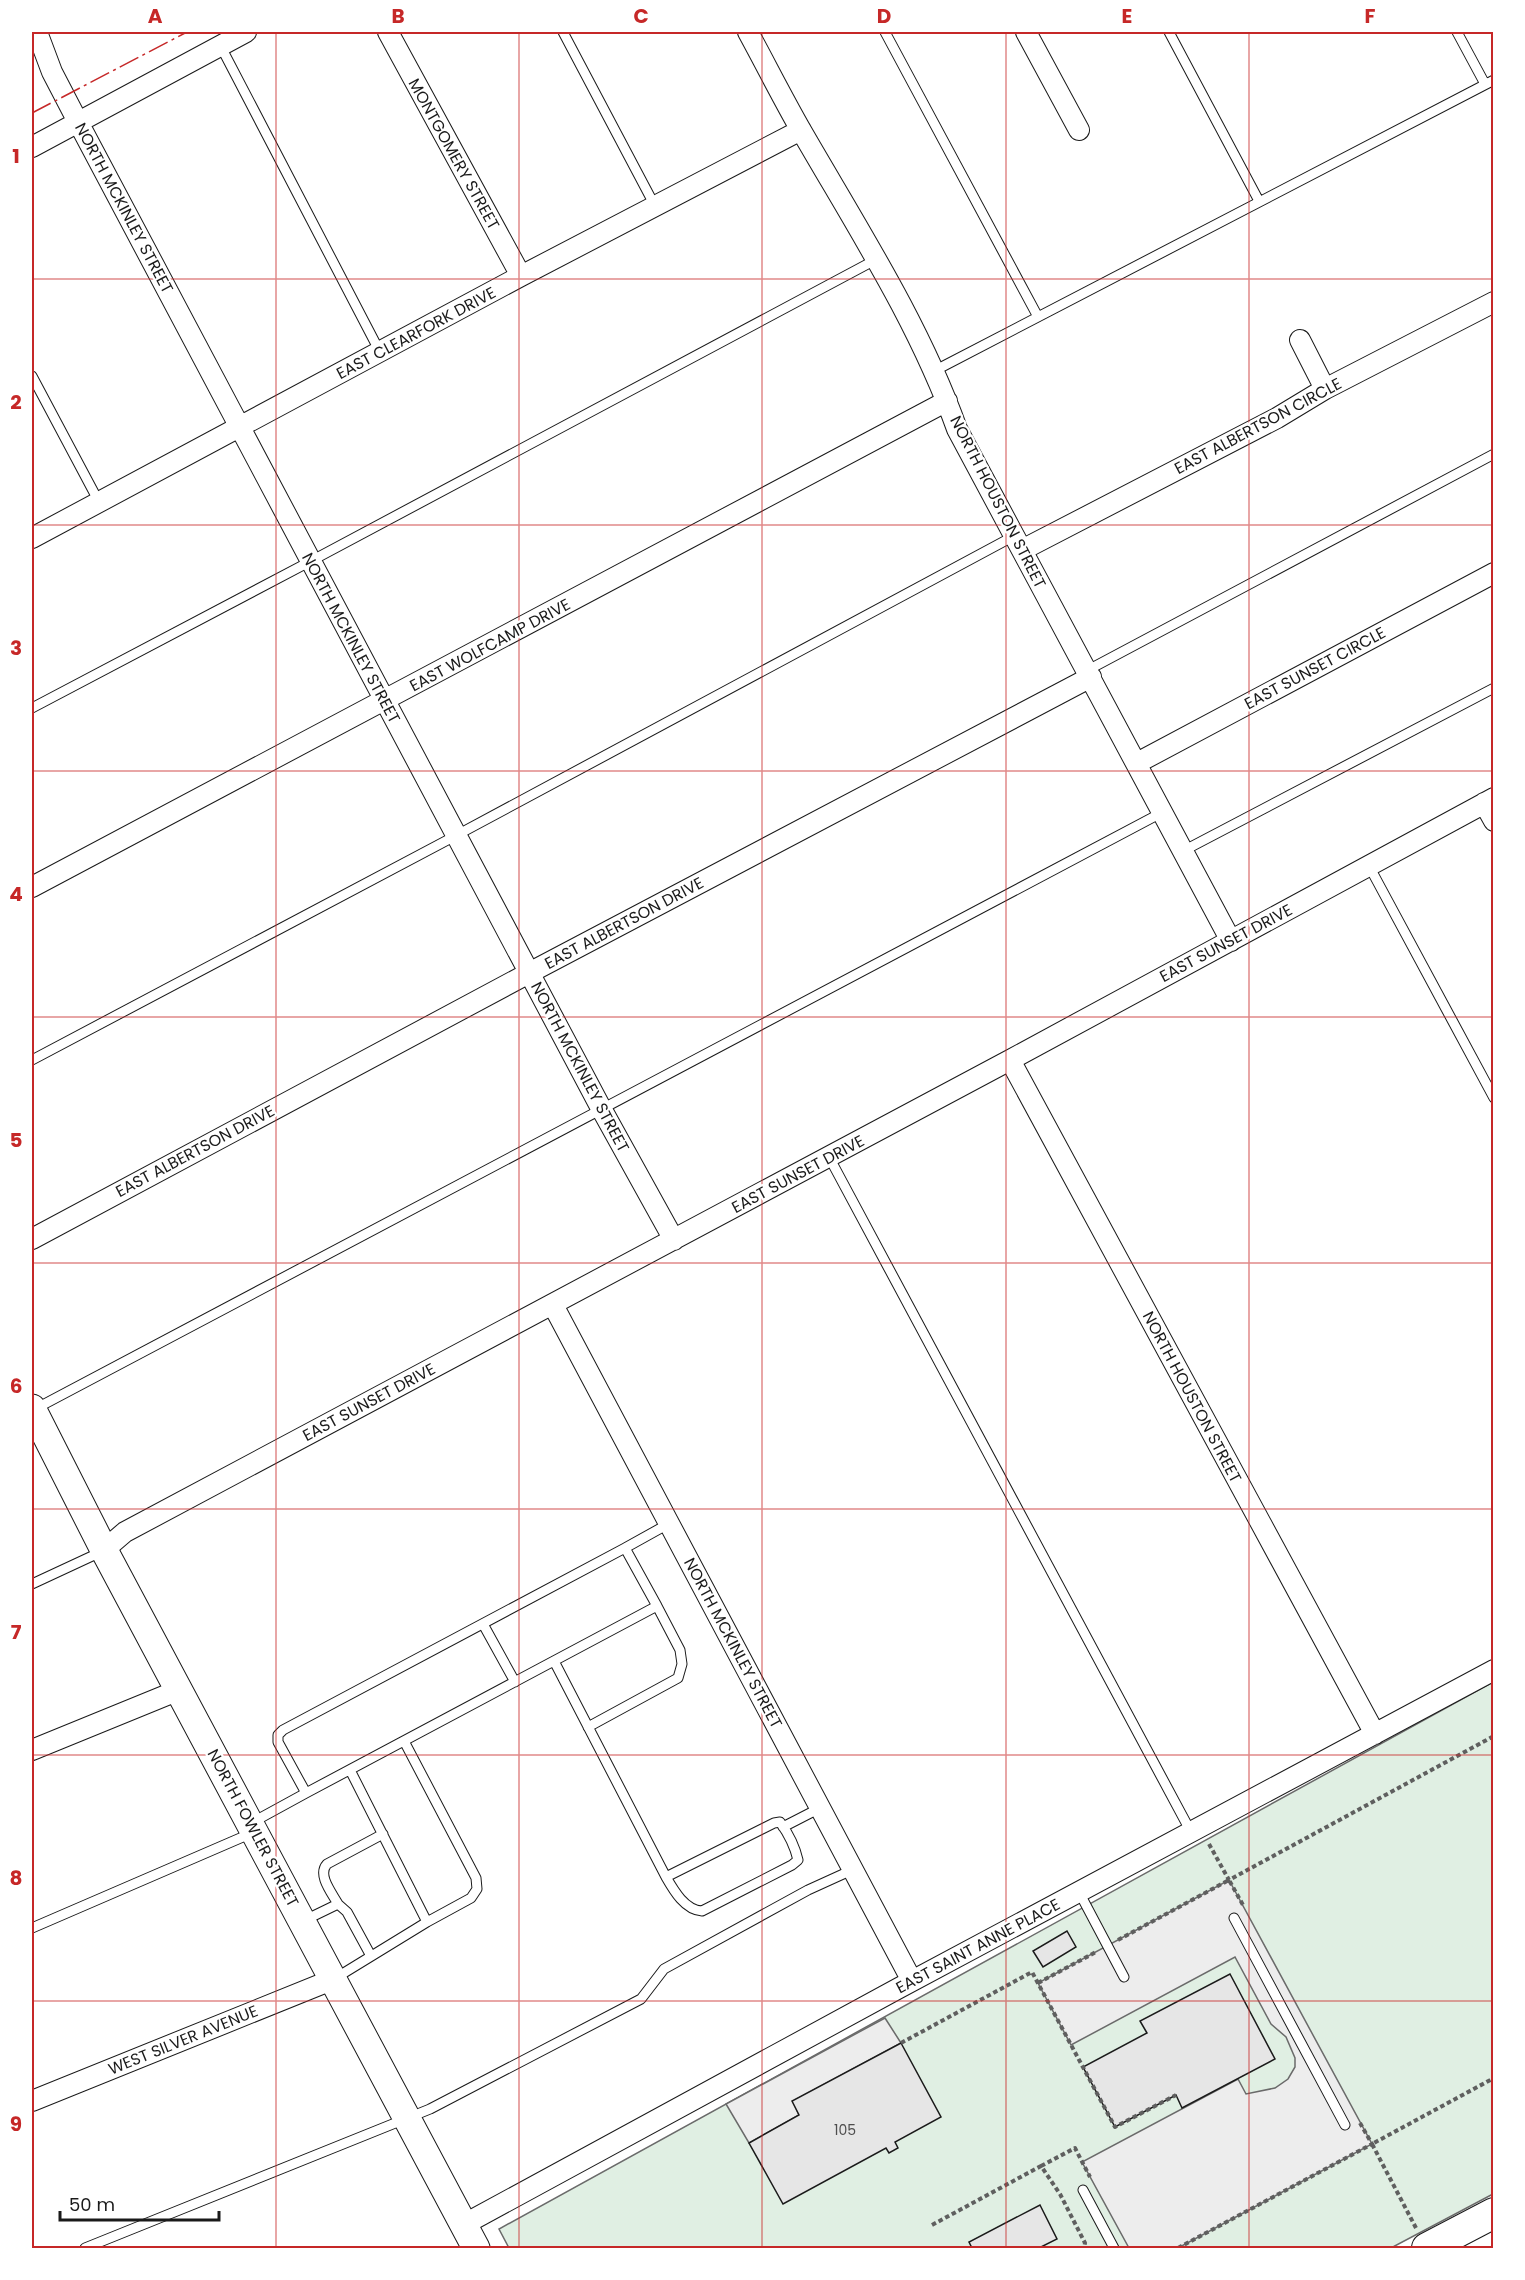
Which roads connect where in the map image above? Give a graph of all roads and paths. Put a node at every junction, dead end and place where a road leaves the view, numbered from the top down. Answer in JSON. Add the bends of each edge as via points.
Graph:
{"nodes":[{"id":1,"x":37,"y":32,"type":"edge"},
{"id":2,"x":246,"y":32,"type":"edge"},
{"id":3,"x":388,"y":32,"type":"edge"},
{"id":4,"x":563,"y":32,"type":"edge"},
{"id":5,"x":748,"y":32,"type":"edge"},
{"id":6,"x":885,"y":32,"type":"edge"},
{"id":7,"x":1026,"y":32,"type":"edge"},
{"id":8,"x":1169,"y":32,"type":"edge"},
{"id":9,"x":1457,"y":32,"type":"edge"},
{"id":10,"x":220,"y":45,"type":"junction"},
{"id":11,"x":1489,"y":82,"type":"edge"},
{"id":12,"x":78,"y":122,"type":"junction"},
{"id":13,"x":801,"y":130,"type":"junction"},
{"id":14,"x":1079,"y":130,"type":"dead end"},
{"id":15,"x":32,"y":147,"type":"edge"},
{"id":16,"x":1259,"y":201,"type":"junction"},
{"id":17,"x":655,"y":206,"type":"junction"},
{"id":18,"x":877,"y":259,"type":"junction"},
{"id":19,"x":520,"y":276,"type":"junction"},
{"id":20,"x":1494,"y":302,"type":"edge"},
{"id":21,"x":1037,"y":315,"type":"junction"},
{"id":22,"x":1300,"y":340,"type":"dead end"},
{"id":23,"x":380,"y":352,"type":"junction"},
{"id":24,"x":934,"y":370,"type":"junction"},
{"id":25,"x":32,"y":376,"type":"edge"},
{"id":26,"x":1325,"y":389,"type":"junction"},
{"id":27,"x":947,"y":401,"type":"junction"},
{"id":28,"x":240,"y":427,"type":"junction"},
{"id":29,"x":1494,"y":454,"type":"edge"},
{"id":30,"x":99,"y":502,"type":"junction"},
{"id":31,"x":32,"y":538,"type":"edge"},
{"id":32,"x":1018,"y":543,"type":"junction"},
{"id":33,"x":311,"y":561,"type":"junction"},
{"id":34,"x":1494,"y":573,"type":"edge"},
{"id":35,"x":1089,"y":674,"type":"junction"},
{"id":36,"x":1494,"y":688,"type":"edge"},
{"id":37,"x":384,"y":701,"type":"junction"},
{"id":38,"x":32,"y":708,"type":"edge"},
{"id":39,"x":1137,"y":763,"type":"junction"},
{"id":40,"x":1489,"y":800,"type":"edge"},
{"id":41,"x":1163,"y":812,"type":"junction"},
{"id":42,"x":1494,"y":821,"type":"edge"},
{"id":43,"x":457,"y":835,"type":"junction"},
{"id":44,"x":1183,"y":851,"type":"junction"},
{"id":45,"x":1369,"y":866,"type":"junction"},
{"id":46,"x":32,"y":887,"type":"edge"},
{"id":47,"x":1231,"y":941,"type":"junction"},
{"id":48,"x":529,"y":973,"type":"junction"},
{"id":49,"x":32,"y":1060,"type":"edge"},
{"id":50,"x":1010,"y":1060,"type":"junction"},
{"id":51,"x":1494,"y":1098,"type":"edge"},
{"id":52,"x":602,"y":1110,"type":"junction"},
{"id":53,"x":829,"y":1157,"type":"junction"},
{"id":54,"x":32,"y":1239,"type":"edge"},
{"id":55,"x":674,"y":1240,"type":"junction"},
{"id":56,"x":553,"y":1305,"type":"junction"},
{"id":57,"x":32,"y":1410,"type":"edge"},
{"id":58,"x":670,"y":1523,"type":"junction"},
{"id":59,"x":625,"y":1548,"type":"junction"},
{"id":60,"x":104,"y":1550,"type":"junction"},
{"id":61,"x":32,"y":1584,"type":"edge"},
{"id":62,"x":657,"y":1606,"type":"junction"},
{"id":63,"x":483,"y":1624,"type":"junction"},
{"id":64,"x":554,"y":1661,"type":"junction"},
{"id":65,"x":1494,"y":1670,"type":"edge"},
{"id":66,"x":515,"y":1682,"type":"junction"},
{"id":67,"x":179,"y":1690,"type":"junction"},
{"id":68,"x":588,"y":1727,"type":"junction"},
{"id":69,"x":1374,"y":1734,"type":"junction"},
{"id":70,"x":1494,"y":1736,"type":"edge"},
{"id":71,"x":404,"y":1741,"type":"junction"},
{"id":72,"x":32,"y":1750,"type":"edge"},
{"id":73,"x":350,"y":1770,"type":"junction"},
{"id":74,"x":306,"y":1794,"type":"junction"},
{"id":75,"x":820,"y":1808,"type":"junction"},
{"id":76,"x":253,"y":1827,"type":"junction"},
{"id":77,"x":783,"y":1827,"type":"junction"},
{"id":78,"x":383,"y":1834,"type":"junction"},
{"id":79,"x":1199,"y":1836,"type":"junction"},
{"id":80,"x":852,"y":1870,"type":"junction"},
{"id":81,"x":666,"y":1877,"type":"junction"},
{"id":82,"x":1229,"y":1880,"type":"junction"},
{"id":83,"x":1079,"y":1892,"type":"junction"},
{"id":84,"x":338,"y":1904,"type":"junction"},
{"id":85,"x":1246,"y":1912,"type":"dead end"},
{"id":86,"x":1233,"y":1918,"type":"dead end"},
{"id":87,"x":303,"y":1921,"type":"junction"},
{"id":88,"x":427,"y":1922,"type":"junction"},
{"id":89,"x":32,"y":1928,"type":"edge"},
{"id":90,"x":1108,"y":1946,"type":"junction"},
{"id":91,"x":371,"y":1956,"type":"junction"},
{"id":92,"x":1124,"y":1977,"type":"dead end"},
{"id":93,"x":334,"y":1979,"type":"junction"},
{"id":94,"x":912,"y":1981,"type":"junction"},
{"id":95,"x":1038,"y":1983,"type":"junction"},
{"id":96,"x":901,"y":2043,"type":"dead end"},
{"id":97,"x":1494,"y":2078,"type":"edge"},
{"id":98,"x":1176,"y":2095,"type":"dead end"},
{"id":99,"x":32,"y":2102,"type":"edge"},
{"id":100,"x":407,"y":2118,"type":"junction"},
{"id":101,"x":1360,"y":2122,"type":"dead end"},
{"id":102,"x":1345,"y":2125,"type":"dead end"},
{"id":103,"x":1372,"y":2144,"type":"junction"},
{"id":104,"x":1082,"y":2162,"type":"dead end"},
{"id":105,"x":1041,"y":2166,"type":"junction"},
{"id":106,"x":1083,"y":2190,"type":"dead end"},
{"id":107,"x":1494,"y":2213,"type":"edge"},
{"id":108,"x":932,"y":2225,"type":"dead end"},
{"id":109,"x":471,"y":2242,"type":"edge"},
{"id":110,"x":1433,"y":2243,"type":"edge"},
{"id":111,"x":85,"y":2248,"type":"edge"},
{"id":112,"x":1084,"y":2248,"type":"edge"},
{"id":113,"x":1114,"y":2248,"type":"edge"},
{"id":114,"x":1178,"y":2248,"type":"edge"}],
"edges":[{"from":1,"to":12,"type":"street","name":"NORTH MCKINLEY STREET"},
{"from":2,"to":10,"type":"street"},
{"from":3,"to":19,"type":"street","name":"MONTGOMERY STREET"},
{"from":4,"to":17,"type":"lane"},
{"from":5,"to":13,"type":"street","name":"NORTH HOUSTON STREET"},
{"from":6,"to":21,"type":"lane"},
{"from":7,"to":14,"type":"street"},
{"from":8,"to":16,"type":"lane"},
{"from":9,"to":11,"type":"lane"},
{"from":10,"to":12,"type":"street"},
{"from":10,"to":23,"type":"lane"},
{"from":11,"to":16,"type":"lane"},
{"from":12,"to":15,"type":"street"},
{"from":12,"to":28,"type":"street","name":"NORTH MCKINLEY STREET"},
{"from":13,"to":17,"type":"street","name":"EAST CLEARFORK DRIVE"},
{"from":13,"to":18,"type":"street","name":"NORTH HOUSTON STREET"},
{"from":16,"to":21,"type":"lane"},
{"from":17,"to":19,"type":"street","name":"EAST CLEARFORK DRIVE"},
{"from":18,"to":24,"type":"street","name":"NORTH HOUSTON STREET"},
{"from":18,"to":33,"type":"lane"},
{"from":19,"to":23,"type":"street","name":"EAST CLEARFORK DRIVE"},
{"from":20,"to":26,"type":"street","name":"EAST ALBERTSON CIRCLE"},
{"from":21,"to":24,"type":"lane"},
{"from":22,"to":26,"type":"street"},
{"from":23,"to":28,"type":"street","name":"EAST CLEARFORK DRIVE"},
{"from":24,"to":27,"type":"street","name":"NORTH HOUSTON STREET"},
{"from":25,"to":30,"type":"lane"},
{"from":26,"to":32,"type":"street","name":"EAST ALBERTSON CIRCLE","via":[[1277,418]]},
{"from":27,"to":32,"type":"street","name":"NORTH HOUSTON STREET","via":[[957,429]]},
{"from":27,"to":37,"type":"street","name":"EAST WOLFCAMP DRIVE"},
{"from":28,"to":30,"type":"street","name":"EAST CLEARFORK DRIVE"},
{"from":28,"to":33,"type":"street","name":"NORTH MCKINLEY STREET"},
{"from":29,"to":35,"type":"lane"},
{"from":30,"to":31,"type":"street","name":"EAST CLEARFORK DRIVE"},
{"from":32,"to":35,"type":"street","name":"NORTH HOUSTON STREET"},
{"from":32,"to":43,"type":"lane"},
{"from":33,"to":37,"type":"street","name":"NORTH MCKINLEY STREET"},
{"from":33,"to":38,"type":"lane"},
{"from":34,"to":39,"type":"street","name":"EAST SUNSET CIRCLE"},
{"from":35,"to":39,"type":"street","name":"NORTH HOUSTON STREET"},
{"from":35,"to":48,"type":"street","name":"EAST ALBERTSON DRIVE"},
{"from":36,"to":44,"type":"lane"},
{"from":37,"to":43,"type":"street","name":"NORTH MCKINLEY STREET"},
{"from":37,"to":46,"type":"street","name":"EAST WOLFCAMP DRIVE"},
{"from":39,"to":41,"type":"street","name":"NORTH HOUSTON STREET"},
{"from":40,"to":42,"type":"street"},
{"from":40,"to":45,"type":"street","name":"EAST SUNSET DRIVE"},
{"from":41,"to":44,"type":"street","name":"NORTH HOUSTON STREET"},
{"from":41,"to":52,"type":"lane"},
{"from":43,"to":48,"type":"street","name":"NORTH MCKINLEY STREET"},
{"from":43,"to":49,"type":"lane"},
{"from":44,"to":47,"type":"street","name":"NORTH HOUSTON STREET"},
{"from":45,"to":47,"type":"street","name":"EAST SUNSET DRIVE"},
{"from":45,"to":51,"type":"lane"},
{"from":47,"to":50,"type":"street","name":"EAST SUNSET DRIVE"},
{"from":48,"to":52,"type":"street","name":"NORTH MCKINLEY STREET"},
{"from":48,"to":54,"type":"street","name":"EAST ALBERTSON DRIVE"},
{"from":50,"to":53,"type":"street","name":"EAST SUNSET DRIVE"},
{"from":50,"to":69,"type":"street","name":"NORTH HOUSTON STREET"},
{"from":52,"to":55,"type":"street","name":"NORTH MCKINLEY STREET"},
{"from":52,"to":57,"type":"lane"},
{"from":53,"to":55,"type":"street","name":"EAST SUNSET DRIVE"},
{"from":53,"to":79,"type":"lane"},
{"from":55,"to":56,"type":"street","name":"EAST SUNSET DRIVE"},
{"from":56,"to":58,"type":"street","name":"NORTH MCKINLEY STREET"},
{"from":56,"to":60,"type":"street","name":"EAST SUNSET DRIVE","via":[[125,1532]]},
{"from":57,"to":60,"type":"street","name":"NORTH FOWLER STREET"},
{"from":58,"to":59,"type":"lane"},
{"from":58,"to":75,"type":"street","name":"NORTH MCKINLEY STREET"},
{"from":59,"to":62,"type":"lane"},
{"from":59,"to":63,"type":"lane"},
{"from":60,"to":61,"type":"lane"},
{"from":60,"to":67,"type":"street","name":"NORTH FOWLER STREET"},
{"from":62,"to":64,"type":"lane"},
{"from":62,"to":68,"type":"lane","via":[[680,1650],[678,1678]]},
{"from":63,"to":66,"type":"lane"},
{"from":63,"to":74,"type":"lane","via":[[278,1735],[278,1742]]},
{"from":64,"to":66,"type":"lane"},
{"from":64,"to":68,"type":"lane"},
{"from":65,"to":69,"type":"street","name":"EAST SAINT ANNE PLACE"},
{"from":66,"to":71,"type":"lane"},
{"from":67,"to":72,"type":"street"},
{"from":67,"to":76,"type":"street","name":"NORTH FOWLER STREET"},
{"from":68,"to":81,"type":"lane"},
{"from":69,"to":79,"type":"street","name":"EAST SAINT ANNE PLACE"},
{"from":70,"to":82,"type":"path"},
{"from":71,"to":73,"type":"lane"},
{"from":71,"to":88,"type":"lane","via":[[476,1878],[477,1889],[471,1898]]},
{"from":73,"to":74,"type":"lane"},
{"from":73,"to":78,"type":"lane"},
{"from":74,"to":76,"type":"lane"},
{"from":75,"to":77,"type":"lane"},
{"from":75,"to":80,"type":"street","name":"NORTH MCKINLEY STREET"},
{"from":76,"to":87,"type":"street","name":"NORTH FOWLER STREET"},
{"from":76,"to":89,"type":"lane"},
{"from":77,"to":81,"type":"lane","via":[[780,1822],[774,1823]]},
{"from":77,"to":81,"type":"lane","via":[[798,1860],[702,1911],[688,1907]]},
{"from":78,"to":84,"type":"lane","via":[[323,1868]]},
{"from":78,"to":88,"type":"lane"},
{"from":79,"to":82,"type":"path"},
{"from":79,"to":83,"type":"street","name":"EAST SAINT ANNE PLACE"},
{"from":80,"to":94,"type":"street","name":"NORTH MCKINLEY STREET"},
{"from":80,"to":100,"type":"lane","via":[[664,1969],[641,1999]]},
{"from":82,"to":85,"type":"path"},
{"from":82,"to":90,"type":"path"},
{"from":83,"to":90,"type":"lane"},
{"from":83,"to":94,"type":"street","name":"EAST SAINT ANNE PLACE"},
{"from":84,"to":87,"type":"lane"},
{"from":84,"to":91,"type":"lane","via":[[347,1912]]},
{"from":86,"to":102,"type":"lane"},
{"from":87,"to":93,"type":"street","name":"NORTH FOWLER STREET"},
{"from":88,"to":91,"type":"lane"},
{"from":90,"to":92,"type":"lane"},
{"from":90,"to":95,"type":"path"},
{"from":91,"to":93,"type":"lane"},
{"from":93,"to":99,"type":"street","name":"WEST SILVER AVENUE"},
{"from":93,"to":100,"type":"street","name":"NORTH FOWLER STREET"},
{"from":94,"to":109,"type":"street","name":"EAST SAINT ANNE PLACE"},
{"from":95,"to":96,"type":"path","via":[[1032,1972]]},
{"from":95,"to":98,"type":"path","via":[[1115,2127]]},
{"from":97,"to":103,"type":"path"},
{"from":100,"to":109,"type":"street","name":"NORTH FOWLER STREET"},
{"from":100,"to":111,"type":"lane"},
{"from":101,"to":103,"type":"path"},
{"from":103,"to":110,"type":"path"},
{"from":103,"to":114,"type":"path"},
{"from":104,"to":105,"type":"path","via":[[1075,2148]]},
{"from":105,"to":108,"type":"path"},
{"from":105,"to":112,"type":"path","via":[[1060,2194]]},
{"from":106,"to":113,"type":"lane"},
{"from":107,"to":110,"type":"main road"}]}
